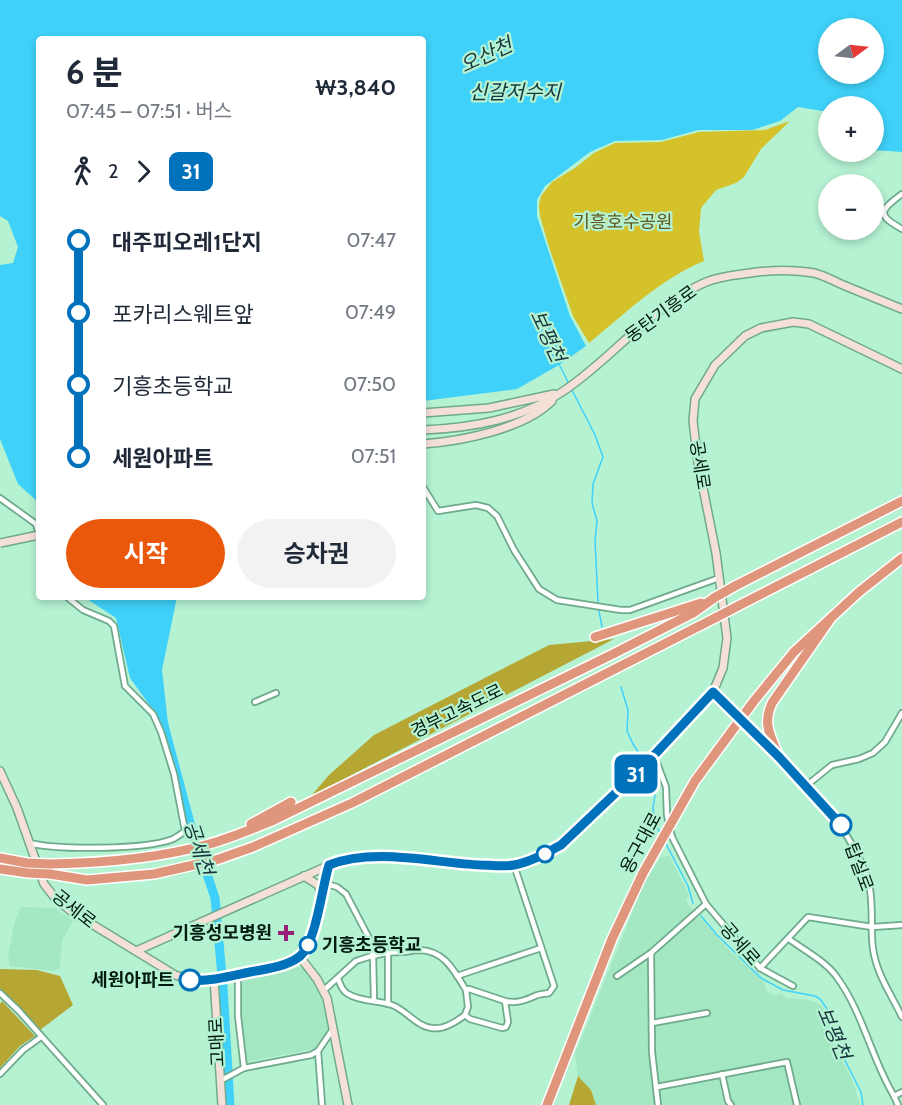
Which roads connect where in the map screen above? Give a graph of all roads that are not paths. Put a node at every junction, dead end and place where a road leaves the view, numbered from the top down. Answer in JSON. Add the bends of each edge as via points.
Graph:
{"nodes":[{"id":1,"x":902,"y":194,"type":"edge"},
{"id":2,"x":902,"y":229,"type":"edge"},
{"id":3,"x":902,"y":309,"type":"edge"},
{"id":4,"x":902,"y":369,"type":"edge"},
{"id":5,"x":562,"y":392,"type":"junction"},
{"id":6,"x":426,"y":413,"type":"edge"},
{"id":7,"x":426,"y":430,"type":"edge"},
{"id":8,"x":426,"y":444,"type":"edge"},
{"id":9,"x":426,"y":492,"type":"edge"},
{"id":10,"x":0,"y":498,"type":"edge"},
{"id":11,"x":902,"y":501,"type":"edge"},
{"id":12,"x":902,"y":522,"type":"edge"},
{"id":13,"x":36,"y":524,"type":"edge"},
{"id":14,"x":36,"y":537,"type":"edge"},
{"id":15,"x":0,"y":543,"type":"edge"},
{"id":16,"x":902,"y":558,"type":"edge"},
{"id":17,"x":719,"y":578,"type":"junction"},
{"id":18,"x":71,"y":600,"type":"edge"},
{"id":19,"x":710,"y":600,"type":"junction"},
{"id":20,"x":831,"y":618,"type":"junction"},
{"id":21,"x":595,"y":634,"type":"dead end"},
{"id":22,"x":713,"y":692,"type":"junction"},
{"id":23,"x":276,"y":693,"type":"dead end"},
{"id":24,"x":255,"y":702,"type":"dead end"},
{"id":25,"x":902,"y":713,"type":"edge"},
{"id":26,"x":653,"y":757,"type":"junction"},
{"id":27,"x":779,"y":757,"type":"junction"},
{"id":28,"x":0,"y":771,"type":"edge"},
{"id":29,"x":806,"y":786,"type":"junction"},
{"id":30,"x":291,"y":802,"type":"dead end"},
{"id":31,"x":223,"y":840,"type":"junction"},
{"id":32,"x":29,"y":843,"type":"junction"},
{"id":33,"x":0,"y":858,"type":"edge"},
{"id":34,"x":329,"y":865,"type":"junction"},
{"id":35,"x":514,"y":865,"type":"junction"},
{"id":36,"x":27,"y":868,"type":"junction"},
{"id":37,"x":0,"y":869,"type":"edge"},
{"id":38,"x":50,"y":869,"type":"junction"},
{"id":39,"x":304,"y":876,"type":"junction"},
{"id":40,"x":323,"y":883,"type":"junction"},
{"id":41,"x":321,"y":894,"type":"junction"},
{"id":42,"x":706,"y":904,"type":"junction"},
{"id":43,"x":902,"y":925,"type":"edge"},
{"id":44,"x":872,"y":927,"type":"junction"},
{"id":45,"x":789,"y":939,"type":"junction"},
{"id":46,"x":541,"y":948,"type":"junction"},
{"id":47,"x":136,"y":951,"type":"junction"},
{"id":48,"x":388,"y":953,"type":"junction"},
{"id":49,"x":651,"y":953,"type":"junction"},
{"id":50,"x":373,"y":956,"type":"junction"},
{"id":51,"x":300,"y":957,"type":"junction"},
{"id":52,"x":760,"y":968,"type":"junction"},
{"id":53,"x":235,"y":975,"type":"junction"},
{"id":54,"x":458,"y":976,"type":"junction"},
{"id":55,"x":617,"y":976,"type":"dead end"},
{"id":56,"x":214,"y":978,"type":"junction"},
{"id":57,"x":338,"y":979,"type":"junction"},
{"id":58,"x":793,"y":987,"type":"dead end"},
{"id":59,"x":466,"y":990,"type":"junction"},
{"id":60,"x":323,"y":992,"type":"junction"},
{"id":61,"x":0,"y":993,"type":"edge"},
{"id":62,"x":374,"y":1001,"type":"junction"},
{"id":63,"x":506,"y":1001,"type":"junction"},
{"id":64,"x":388,"y":1004,"type":"junction"},
{"id":65,"x":707,"y":1013,"type":"dead end"},
{"id":66,"x":465,"y":1015,"type":"junction"},
{"id":67,"x":902,"y":1017,"type":"edge"},
{"id":68,"x":652,"y":1023,"type":"junction"},
{"id":69,"x":333,"y":1029,"type":"junction"},
{"id":70,"x":41,"y":1037,"type":"junction"},
{"id":71,"x":318,"y":1051,"type":"junction"},
{"id":72,"x":244,"y":1068,"type":"junction"},
{"id":73,"x":0,"y":1074,"type":"edge"},
{"id":74,"x":722,"y":1074,"type":"junction"},
{"id":75,"x":219,"y":1081,"type":"junction"},
{"id":76,"x":657,"y":1087,"type":"junction"},
{"id":77,"x":902,"y":1092,"type":"edge"},
{"id":78,"x":894,"y":1096,"type":"junction"},
{"id":79,"x":103,"y":1105,"type":"edge"},
{"id":80,"x":222,"y":1105,"type":"edge"},
{"id":81,"x":322,"y":1105,"type":"edge"},
{"id":82,"x":348,"y":1105,"type":"edge"},
{"id":83,"x":547,"y":1105,"type":"edge"},
{"id":84,"x":658,"y":1105,"type":"edge"},
{"id":85,"x":731,"y":1105,"type":"edge"},
{"id":86,"x":797,"y":1105,"type":"edge"},
{"id":87,"x":898,"y":1105,"type":"edge"}],
"edges":[{"from":1,"to":2,"type":"street","via":[[885,210],[884,216]]},
{"from":3,"to":5,"type":"street","name":"동탄기흥로","via":[[815,273],[772,270],[727,276],[706,282],[652,316]]},
{"from":4,"to":17,"type":"street","name":"공세로","via":[[809,324],[793,322],[761,328],[745,336],[715,365],[695,399],[693,421]]},
{"from":5,"to":6,"type":"street","via":[[489,408]]},
{"from":5,"to":7,"type":"street","via":[[513,416],[460,428]]},
{"from":5,"to":8,"type":"street","via":[[542,411],[507,426]]},
{"from":9,"to":17,"type":"street","via":[[438,511],[488,508],[497,516],[539,589],[558,600],[630,610]]},
{"from":10,"to":13,"type":"street"},
{"from":11,"to":19,"type":"highway","name":"경부고속도로","bridge":true},
{"from":12,"to":38,"type":"highway","name":"경부고속도로","bridge":true,"via":[[352,803],[253,847],[154,874],[87,880]]},
{"from":14,"to":15,"type":"street","bridge":true},
{"from":16,"to":20,"type":"highway","name":"용구대로"},
{"from":17,"to":22,"type":"street","name":"공세로","via":[[726,638],[723,668]]},
{"from":18,"to":32,"type":"street","via":[[114,626],[125,686],[153,714],[161,732],[185,831],[173,839],[123,846]]},
{"from":19,"to":21,"type":"highway","via":[[610,633]]},
{"from":19,"to":31,"type":"highway","name":"경부고속도로","via":[[693,613],[615,653],[274,820]]},
{"from":20,"to":27,"type":"highway","via":[[767,714],[767,728]]},
{"from":20,"to":83,"type":"highway","name":"용구대로","bridge":true,"via":[[794,652],[754,700],[677,812],[612,939]]},
{"from":22,"to":26,"type":"street","name":"공세로"},
{"from":22,"to":27,"type":"street","name":"탑실로"},
{"from":23,"to":24,"type":"street"},
{"from":25,"to":29,"type":"street","via":[[885,742],[873,753],[832,765]]},
{"from":26,"to":35,"type":"street","via":[[561,845]]},
{"from":26,"to":42,"type":"street","name":"공세로","via":[[667,792],[672,837]]},
{"from":27,"to":29,"type":"street","name":"탑실로"},
{"from":28,"to":32,"type":"street","name":"공세로"},
{"from":29,"to":44,"type":"street","name":"탑실로","via":[[841,826],[857,853],[869,886]]},
{"from":30,"to":31,"type":"highway"},
{"from":31,"to":38,"type":"highway","name":"경부고속도로","via":[[184,851]]},
{"from":32,"to":47,"type":"street","name":"공세로","via":[[44,884],[55,898]]},
{"from":33,"to":36,"type":"highway","name":"경부고속도로"},
{"from":34,"to":35,"type":"street","via":[[341,860],[388,856]]},
{"from":34,"to":39,"type":"street"},
{"from":34,"to":40,"type":"street"},
{"from":35,"to":46,"type":"street"},
{"from":36,"to":37,"type":"highway","name":"경부고속도로"},
{"from":36,"to":38,"type":"highway","name":"경부고속도로","bridge":true},
{"from":39,"to":41,"type":"street","via":[[318,885]]},
{"from":39,"to":47,"type":"street"},
{"from":40,"to":41,"type":"street"},
{"from":40,"to":50,"type":"street","via":[[346,894],[369,938]]},
{"from":41,"to":51,"type":"street","via":[[309,944]]},
{"from":42,"to":49,"type":"street"},
{"from":42,"to":52,"type":"street","name":"공세로"},
{"from":43,"to":44,"type":"street"},
{"from":44,"to":45,"type":"street","via":[[808,917]]},
{"from":44,"to":67,"type":"street","name":"탑실로","via":[[877,968]]},
{"from":45,"to":52,"type":"street"},
{"from":45,"to":78,"type":"street","via":[[836,976]]},
{"from":46,"to":54,"type":"street"},
{"from":46,"to":63,"type":"street","via":[[553,990],[529,1000]]},
{"from":47,"to":56,"type":"street","name":"공세로","via":[[175,975],[192,980]]},
{"from":48,"to":50,"type":"street"},
{"from":48,"to":54,"type":"street","via":[[433,951]]},
{"from":48,"to":64,"type":"street"},
{"from":49,"to":55,"type":"street"},
{"from":49,"to":68,"type":"street"},
{"from":50,"to":57,"type":"street","via":[[356,962]]},
{"from":50,"to":62,"type":"street"},
{"from":51,"to":53,"type":"street","via":[[280,966]]},
{"from":51,"to":60,"type":"street"},
{"from":52,"to":58,"type":"street","name":"공세로"},
{"from":53,"to":56,"type":"street","name":"공세로"},
{"from":53,"to":72,"type":"street"},
{"from":54,"to":59,"type":"street"},
{"from":56,"to":75,"type":"street","name":"고매로"},
{"from":57,"to":60,"type":"street"},
{"from":57,"to":62,"type":"street","via":[[344,992]]},
{"from":59,"to":63,"type":"street"},
{"from":59,"to":66,"type":"street"},
{"from":60,"to":69,"type":"street"},
{"from":61,"to":70,"type":"street"},
{"from":62,"to":64,"type":"street"},
{"from":63,"to":66,"type":"street","via":[[506,1027]]},
{"from":64,"to":66,"type":"street","via":[[434,1029]]},
{"from":65,"to":68,"type":"street"},
{"from":68,"to":76,"type":"street"},
{"from":69,"to":71,"type":"street"},
{"from":69,"to":82,"type":"street"},
{"from":70,"to":73,"type":"street"},
{"from":70,"to":79,"type":"street"},
{"from":71,"to":72,"type":"street"},
{"from":71,"to":81,"type":"street"},
{"from":72,"to":75,"type":"street"},
{"from":74,"to":76,"type":"street"},
{"from":74,"to":85,"type":"street"},
{"from":74,"to":86,"type":"street","via":[[786,1062]]},
{"from":75,"to":80,"type":"street","name":"고매로"},
{"from":76,"to":84,"type":"street"},
{"from":77,"to":78,"type":"street"},
{"from":78,"to":87,"type":"street"}]}
